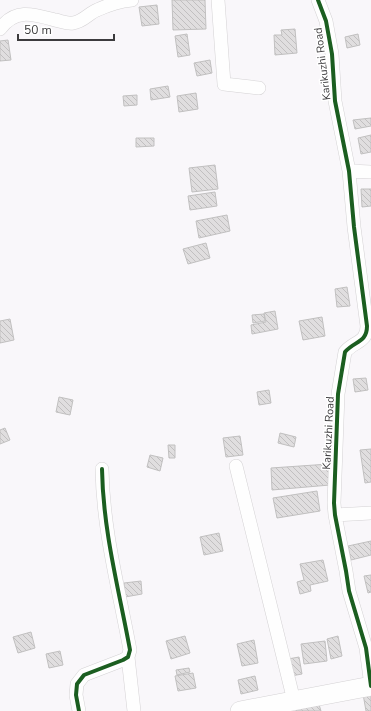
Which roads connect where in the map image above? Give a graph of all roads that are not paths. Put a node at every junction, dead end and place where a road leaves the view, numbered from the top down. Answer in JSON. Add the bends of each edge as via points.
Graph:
{"nodes":[{"id":1,"x":132,"y":0,"type":"edge"},
{"id":2,"x":218,"y":0,"type":"edge"},
{"id":3,"x":318,"y":0,"type":"edge"},
{"id":4,"x":0,"y":29,"type":"edge"},
{"id":5,"x":259,"y":88,"type":"dead end"},
{"id":6,"x":349,"y":171,"type":"junction"},
{"id":7,"x":371,"y":172,"type":"edge"},
{"id":8,"x":236,"y":466,"type":"dead end"},
{"id":9,"x":102,"y":469,"type":"dead end"},
{"id":10,"x":371,"y":513,"type":"edge"},
{"id":11,"x":335,"y":515,"type":"junction"},
{"id":12,"x":128,"y":657,"type":"junction"},
{"id":13,"x":371,"y":686,"type":"edge"},
{"id":14,"x":294,"y":701,"type":"junction"},
{"id":15,"x":79,"y":711,"type":"edge"},
{"id":16,"x":134,"y":711,"type":"edge"},
{"id":17,"x":240,"y":711,"type":"edge"}],
"edges":[{"from":1,"to":4,"type":"street","via":[[96,10],[73,23],[34,15],[16,15],[6,21]]},
{"from":2,"to":5,"type":"street","via":[[224,84]]},
{"from":3,"to":6,"type":"street","name":"Karikuzhi Road","via":[[326,21],[332,54],[335,101]]},
{"from":6,"to":7,"type":"street"},
{"from":6,"to":11,"type":"street","name":"Karikuzhi Road","via":[[367,332],[365,337],[346,352],[338,400],[334,472]]},
{"from":8,"to":14,"type":"street"},
{"from":9,"to":12,"type":"street","via":[[106,520],[130,650]]},
{"from":10,"to":11,"type":"street"},
{"from":11,"to":13,"type":"street","name":"Karikuzhi Road","via":[[349,591],[366,648]]},
{"from":12,"to":15,"type":"street","via":[[84,675],[77,684]]},
{"from":12,"to":16,"type":"street"},
{"from":13,"to":14,"type":"main road"},
{"from":14,"to":17,"type":"main road"}]}
